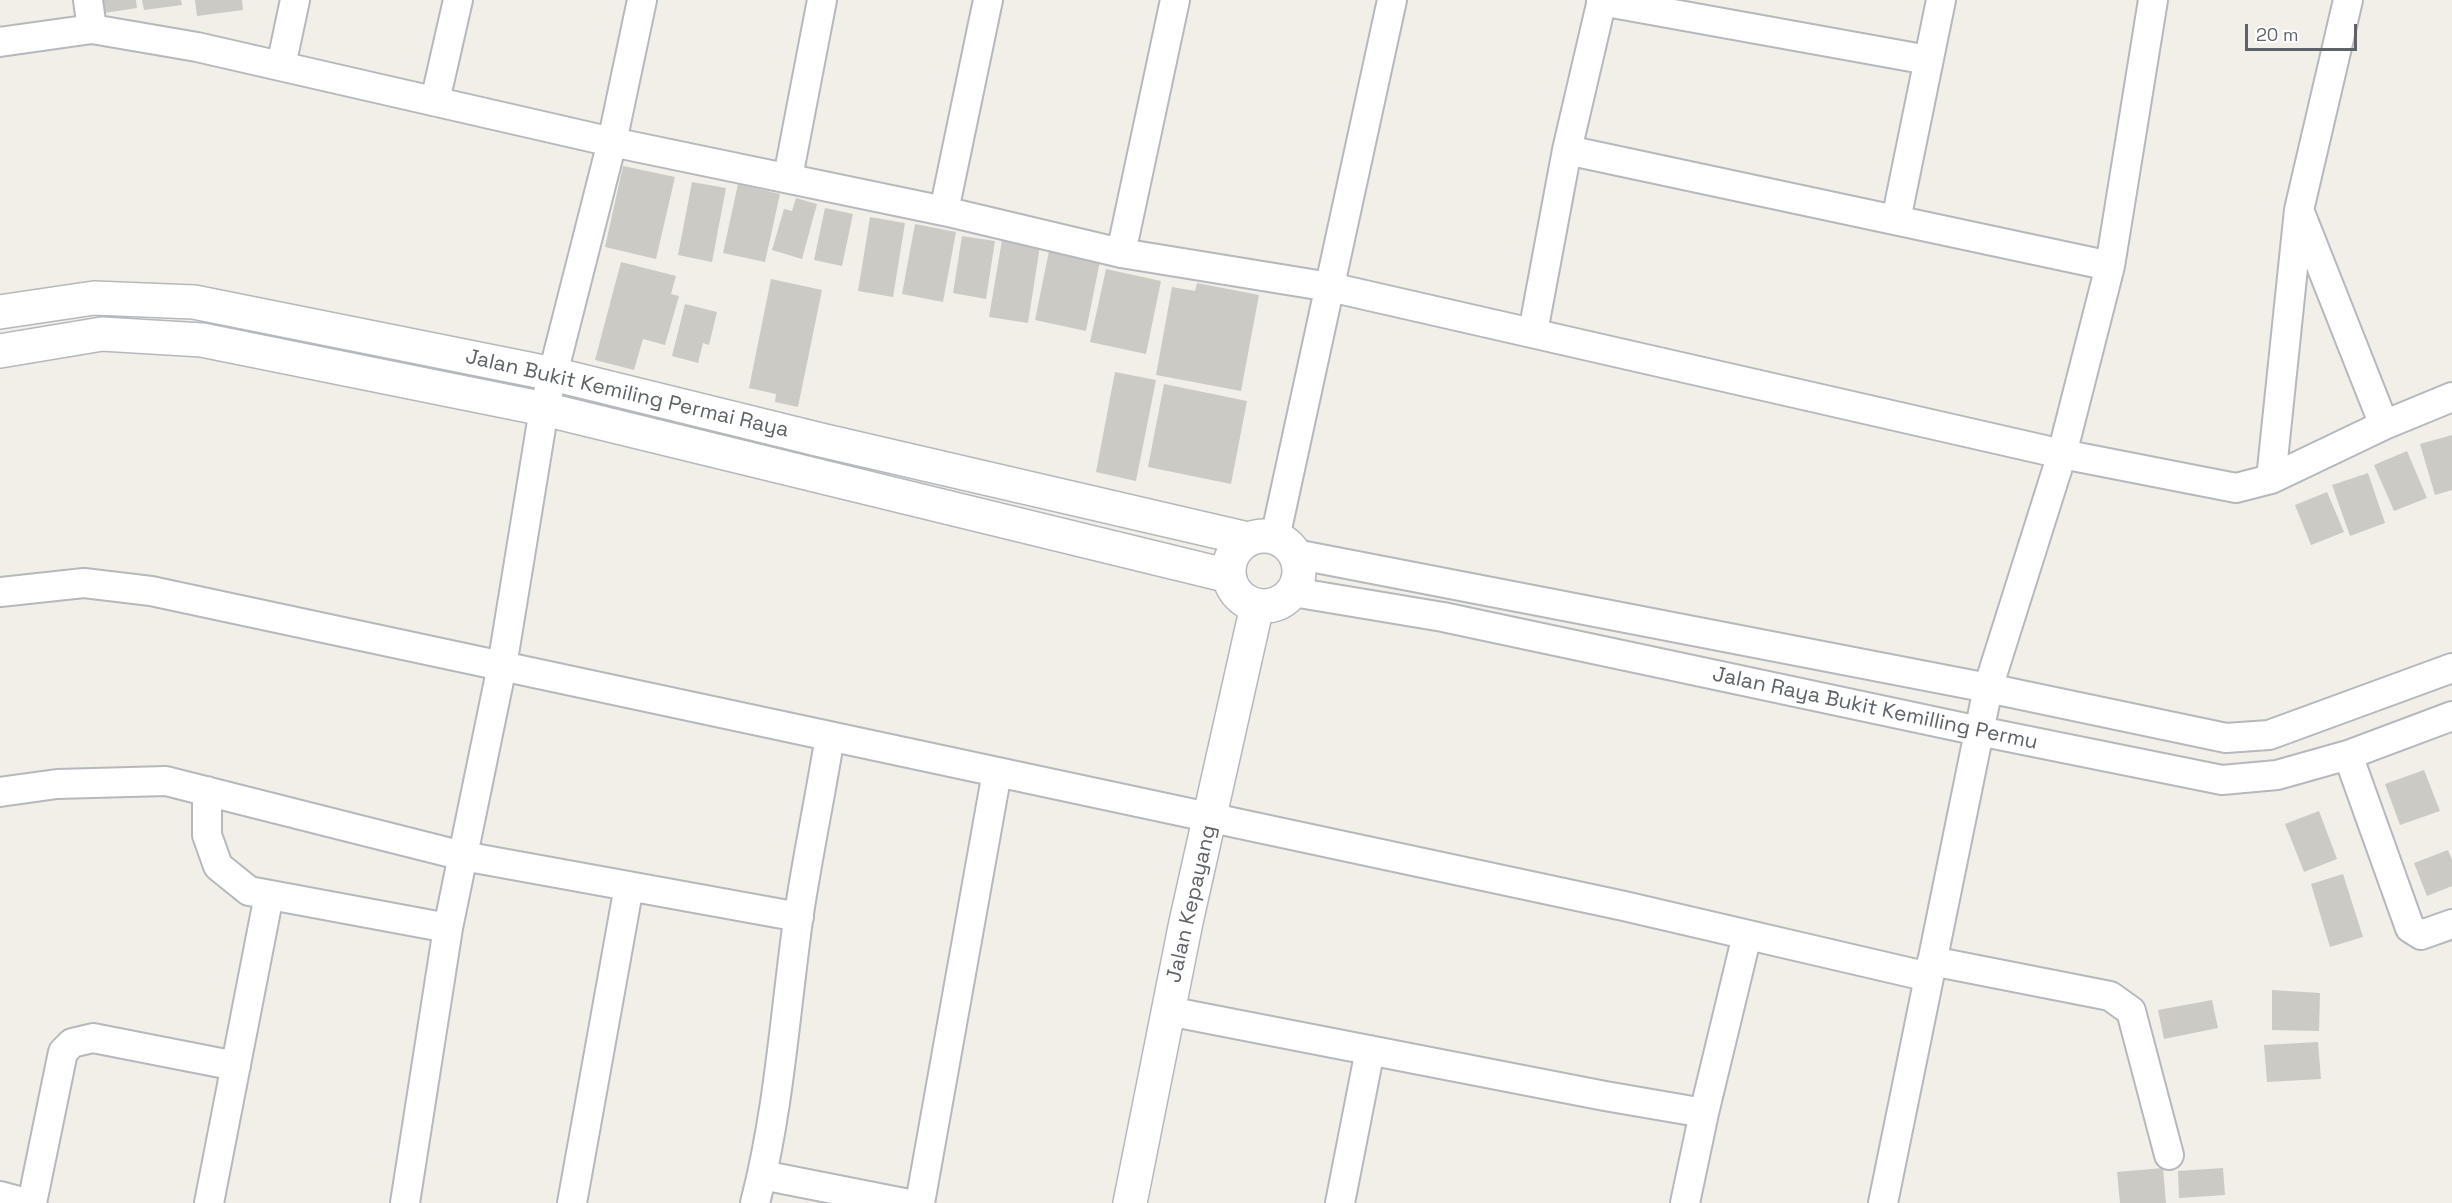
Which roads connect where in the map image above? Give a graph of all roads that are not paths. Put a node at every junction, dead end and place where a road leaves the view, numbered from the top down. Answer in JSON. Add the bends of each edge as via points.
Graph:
{"nodes":[{"id":1,"x":88,"y":0,"type":"edge"},
{"id":2,"x":294,"y":0,"type":"edge"},
{"id":3,"x":458,"y":0,"type":"edge"},
{"id":4,"x":642,"y":0,"type":"edge"},
{"id":5,"x":822,"y":0,"type":"edge"},
{"id":6,"x":988,"y":0,"type":"edge"},
{"id":7,"x":1175,"y":0,"type":"edge"},
{"id":8,"x":1392,"y":0,"type":"edge"},
{"id":9,"x":1602,"y":0,"type":"edge"},
{"id":10,"x":1941,"y":0,"type":"edge"},
{"id":11,"x":2153,"y":0,"type":"edge"},
{"id":12,"x":2349,"y":0,"type":"edge"},
{"id":13,"x":92,"y":28,"type":"junction"},
{"id":14,"x":0,"y":42,"type":"edge"},
{"id":15,"x":1928,"y":60,"type":"junction"},
{"id":16,"x":282,"y":66,"type":"junction"},
{"id":17,"x":435,"y":101,"type":"junction"},
{"id":18,"x":612,"y":142,"type":"junction"},
{"id":19,"x":1567,"y":150,"type":"junction"},
{"id":20,"x":788,"y":177,"type":"junction"},
{"id":21,"x":2299,"y":210,"type":"junction"},
{"id":22,"x":944,"y":211,"type":"junction"},
{"id":23,"x":1896,"y":220,"type":"junction"},
{"id":24,"x":1120,"y":254,"type":"junction"},
{"id":25,"x":2110,"y":266,"type":"junction"},
{"id":26,"x":1330,"y":287,"type":"junction"},
{"id":27,"x":0,"y":312,"type":"edge"},
{"id":28,"x":1533,"y":332,"type":"junction"},
{"id":29,"x":0,"y":351,"type":"edge"},
{"id":30,"x":554,"y":374,"type":"junction"},
{"id":31,"x":2452,"y":397,"type":"edge"},
{"id":32,"x":544,"y":409,"type":"junction"},
{"id":33,"x":2384,"y":425,"type":"junction"},
{"id":34,"x":2062,"y":454,"type":"junction"},
{"id":35,"x":2271,"y":479,"type":"junction"},
{"id":36,"x":1273,"y":544,"type":"junction"},
{"id":37,"x":1229,"y":576,"type":"junction"},
{"id":38,"x":0,"y":592,"type":"edge"},
{"id":39,"x":1293,"y":592,"type":"junction"},
{"id":40,"x":1257,"y":606,"type":"junction"},
{"id":41,"x":502,"y":666,"type":"junction"},
{"id":42,"x":2452,"y":668,"type":"edge"},
{"id":43,"x":1988,"y":688,"type":"junction"},
{"id":44,"x":2452,"y":716,"type":"edge"},
{"id":45,"x":1979,"y":731,"type":"junction"},
{"id":46,"x":830,"y":736,"type":"junction"},
{"id":47,"x":2348,"y":756,"type":"junction"},
{"id":48,"x":997,"y":772,"type":"junction"},
{"id":49,"x":207,"y":791,"type":"junction"},
{"id":50,"x":0,"y":792,"type":"edge"},
{"id":51,"x":1211,"y":818,"type":"junction"},
{"id":52,"x":463,"y":856,"type":"junction"},
{"id":53,"x":629,"y":886,"type":"junction"},
{"id":54,"x":269,"y":895,"type":"junction"},
{"id":55,"x":799,"y":917,"type":"junction"},
{"id":56,"x":2452,"y":924,"type":"edge"},
{"id":57,"x":448,"y":928,"type":"junction"},
{"id":58,"x":1747,"y":934,"type":"junction"},
{"id":59,"x":1931,"y":969,"type":"junction"},
{"id":60,"x":1168,"y":1011,"type":"junction"},
{"id":61,"x":1370,"y":1050,"type":"junction"},
{"id":62,"x":236,"y":1066,"type":"junction"},
{"id":63,"x":1704,"y":1113,"type":"junction"},
{"id":64,"x":2169,"y":1155,"type":"dead end"},
{"id":65,"x":762,"y":1175,"type":"junction"},
{"id":66,"x":0,"y":1196,"type":"edge"},
{"id":67,"x":26,"y":1203,"type":"edge"},
{"id":68,"x":32,"y":1203,"type":"edge"},
{"id":69,"x":209,"y":1203,"type":"edge"},
{"id":70,"x":405,"y":1203,"type":"edge"},
{"id":71,"x":572,"y":1203,"type":"edge"},
{"id":72,"x":755,"y":1203,"type":"edge"},
{"id":73,"x":904,"y":1203,"type":"edge"},
{"id":74,"x":920,"y":1203,"type":"edge"},
{"id":75,"x":1130,"y":1203,"type":"edge"},
{"id":76,"x":1340,"y":1203,"type":"edge"},
{"id":77,"x":1685,"y":1203,"type":"edge"},
{"id":78,"x":1883,"y":1203,"type":"edge"}],
"edges":[{"from":1,"to":13,"type":"street"},
{"from":2,"to":16,"type":"street"},
{"from":3,"to":17,"type":"street"},
{"from":4,"to":18,"type":"street"},
{"from":5,"to":20,"type":"street"},
{"from":6,"to":22,"type":"street"},
{"from":7,"to":24,"type":"street"},
{"from":8,"to":26,"type":"street"},
{"from":9,"to":15,"type":"street"},
{"from":9,"to":19,"type":"street"},
{"from":10,"to":15,"type":"street"},
{"from":11,"to":25,"type":"street"},
{"from":12,"to":21,"type":"street"},
{"from":13,"to":14,"type":"street"},
{"from":13,"to":16,"type":"street"},
{"from":15,"to":23,"type":"street"},
{"from":16,"to":17,"type":"street"},
{"from":17,"to":18,"type":"street"},
{"from":18,"to":20,"type":"street"},
{"from":18,"to":30,"type":"street"},
{"from":19,"to":23,"type":"street"},
{"from":19,"to":28,"type":"street"},
{"from":20,"to":22,"type":"street"},
{"from":21,"to":33,"type":"street"},
{"from":21,"to":35,"type":"street"},
{"from":22,"to":24,"type":"street"},
{"from":23,"to":25,"type":"street"},
{"from":24,"to":26,"type":"street"},
{"from":25,"to":34,"type":"street"},
{"from":26,"to":28,"type":"street"},
{"from":26,"to":36,"type":"street"},
{"from":27,"to":30,"type":"street","name":"Jalan Bukit Kemiling Permai Raya","via":[[94,298],[194,302]]},
{"from":28,"to":34,"type":"street"},
{"from":29,"to":32,"type":"street","name":"Jalan Bukit Kemiling Permai Raya","via":[[102,334],[202,340]]},
{"from":30,"to":32,"type":"street"},
{"from":30,"to":36,"type":"street","name":"Jalan Bukit Kemiling Permai Raya"},
{"from":31,"to":33,"type":"street"},
{"from":32,"to":37,"type":"street","name":"Jalan Bukit Kemiling Permai Raya"},
{"from":32,"to":41,"type":"street"},
{"from":33,"to":35,"type":"street"},
{"from":34,"to":35,"type":"street","via":[[2236,488]]},
{"from":34,"to":43,"type":"street"},
{"from":36,"to":37,"type":"street","via":[[1237,549]]},
{"from":36,"to":39,"type":"street","via":[[1299,567]]},
{"from":36,"to":43,"type":"street","name":"Jalan Raya Bukit Kemilling Permu"},
{"from":37,"to":40,"type":"street","via":[[1234,590]]},
{"from":38,"to":41,"type":"street","via":[[84,583],[151,591]]},
{"from":39,"to":40,"type":"street","via":[[1283,601]]},
{"from":39,"to":45,"type":"street","name":"Jalan Raya Bukit Kemilling Permu","via":[[1443,617]]},
{"from":40,"to":51,"type":"street","name":"Jalan Kepayang"},
{"from":41,"to":46,"type":"street"},
{"from":41,"to":52,"type":"street"},
{"from":42,"to":43,"type":"street","name":"Jalan Raya Bukit Kemilling Permu","via":[[2269,735],[2226,738]]},
{"from":43,"to":45,"type":"street"},
{"from":44,"to":47,"type":"street","name":"Jalan Raya Bukit Kemilling Permu"},
{"from":45,"to":47,"type":"street","name":"Jalan Raya Bukit Kemilling Permu","via":[[2222,780],[2277,775]]},
{"from":45,"to":59,"type":"street"},
{"from":46,"to":48,"type":"street"},
{"from":46,"to":55,"type":"street"},
{"from":47,"to":56,"type":"street","via":[[2410,928],[2421,935]]},
{"from":48,"to":51,"type":"street"},
{"from":48,"to":74,"type":"street"},
{"from":49,"to":50,"type":"street","via":[[166,781],[57,784]]},
{"from":49,"to":52,"type":"street"},
{"from":49,"to":54,"type":"street","via":[[207,835],[218,866],[249,891]]},
{"from":51,"to":58,"type":"street"},
{"from":51,"to":60,"type":"street","name":"Jalan Kepayang"},
{"from":52,"to":53,"type":"street"},
{"from":52,"to":57,"type":"street"},
{"from":53,"to":55,"type":"street"},
{"from":53,"to":71,"type":"street"},
{"from":54,"to":57,"type":"street"},
{"from":54,"to":62,"type":"street"},
{"from":55,"to":65,"type":"street"},
{"from":57,"to":70,"type":"street"},
{"from":58,"to":59,"type":"street"},
{"from":58,"to":63,"type":"street"},
{"from":59,"to":64,"type":"street","via":[[2110,996],[2131,1011]]},
{"from":59,"to":78,"type":"street"},
{"from":60,"to":61,"type":"street"},
{"from":60,"to":75,"type":"street","name":"Jalan Kepayang"},
{"from":61,"to":63,"type":"street"},
{"from":61,"to":76,"type":"street"},
{"from":62,"to":68,"type":"street","via":[[93,1038],[72,1043],[63,1052]]},
{"from":62,"to":69,"type":"street"},
{"from":63,"to":77,"type":"street"},
{"from":65,"to":72,"type":"street"},
{"from":65,"to":73,"type":"street"},
{"from":66,"to":67,"type":"street"}]}
